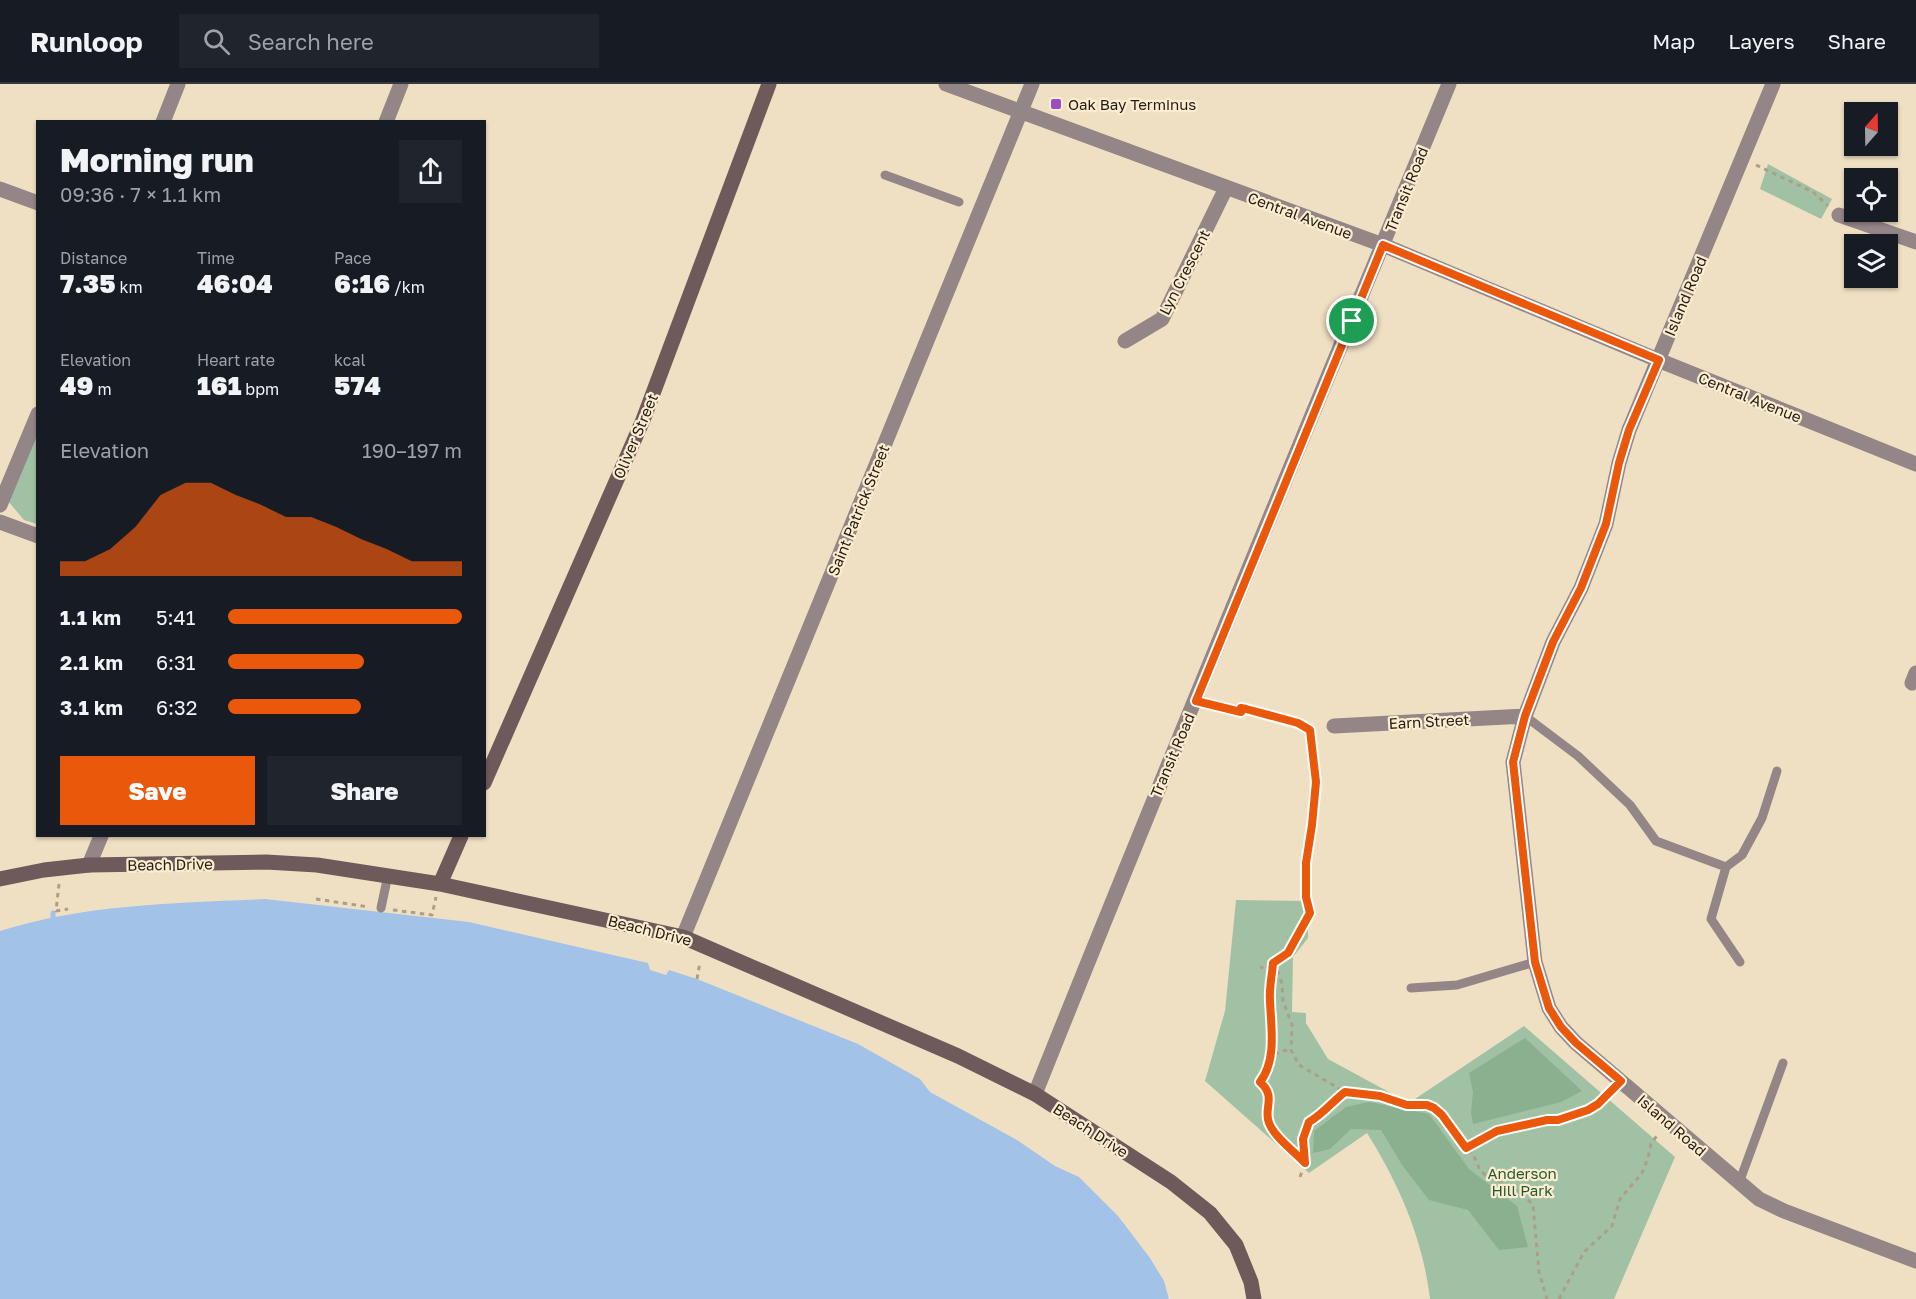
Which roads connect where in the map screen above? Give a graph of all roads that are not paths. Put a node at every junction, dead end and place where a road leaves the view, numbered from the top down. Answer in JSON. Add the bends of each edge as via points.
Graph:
{"nodes":[{"id":1,"x":178,"y":84,"type":"edge"},
{"id":2,"x":401,"y":84,"type":"edge"},
{"id":3,"x":769,"y":84,"type":"edge"},
{"id":4,"x":946,"y":84,"type":"edge"},
{"id":5,"x":1032,"y":84,"type":"edge"},
{"id":6,"x":1449,"y":84,"type":"edge"},
{"id":7,"x":1773,"y":84,"type":"edge"},
{"id":8,"x":1020,"y":112,"type":"junction"},
{"id":9,"x":164,"y":120,"type":"edge"},
{"id":10,"x":387,"y":120,"type":"edge"},
{"id":11,"x":885,"y":175,"type":"dead end"},
{"id":12,"x":1226,"y":188,"type":"junction"},
{"id":13,"x":0,"y":189,"type":"edge"},
{"id":14,"x":36,"y":202,"type":"edge"},
{"id":15,"x":959,"y":202,"type":"dead end"},
{"id":16,"x":1834,"y":210,"type":"road end"},
{"id":17,"x":1916,"y":242,"type":"edge"},
{"id":18,"x":1383,"y":245,"type":"junction"},
{"id":19,"x":1125,"y":341,"type":"dead end"},
{"id":20,"x":1659,"y":360,"type":"junction"},
{"id":21,"x":36,"y":419,"type":"edge"},
{"id":22,"x":1916,"y":464,"type":"edge"},
{"id":23,"x":0,"y":505,"type":"edge"},
{"id":24,"x":0,"y":522,"type":"edge"},
{"id":25,"x":36,"y":535,"type":"edge"},
{"id":26,"x":1525,"y":716,"type":"junction"},
{"id":27,"x":1334,"y":726,"type":"dead end"},
{"id":28,"x":1777,"y":771,"type":"dead end"},
{"id":29,"x":486,"y":778,"type":"edge"},
{"id":30,"x":101,"y":837,"type":"edge"},
{"id":31,"x":461,"y":837,"type":"edge"},
{"id":32,"x":89,"y":865,"type":"junction"},
{"id":33,"x":1726,"y":867,"type":"junction"},
{"id":34,"x":388,"y":875,"type":"junction"},
{"id":35,"x":0,"y":879,"type":"edge"},
{"id":36,"x":440,"y":884,"type":"junction"},
{"id":37,"x":381,"y":908,"type":"road end"},
{"id":38,"x":683,"y":937,"type":"junction"},
{"id":39,"x":1535,"y":962,"type":"junction"},
{"id":40,"x":1740,"y":962,"type":"dead end"},
{"id":41,"x":1412,"y":988,"type":"dead end"},
{"id":42,"x":1783,"y":1063,"type":"dead end"},
{"id":43,"x":1035,"y":1094,"type":"junction"},
{"id":44,"x":1739,"y":1183,"type":"junction"},
{"id":45,"x":1916,"y":1261,"type":"edge"},
{"id":46,"x":1254,"y":1299,"type":"edge"}],
"edges":[{"from":1,"to":9,"type":"street"},
{"from":2,"to":10,"type":"street"},
{"from":3,"to":29,"type":"main road","name":"Oliver Street","via":[[643,420]]},
{"from":4,"to":8,"type":"street","name":"Central Avenue"},
{"from":5,"to":8,"type":"street","name":"Saint Patrick Street"},
{"from":6,"to":18,"type":"street","name":"Transit Road"},
{"from":7,"to":20,"type":"street","name":"Island Road"},
{"from":8,"to":12,"type":"street","name":"Central Avenue"},
{"from":8,"to":38,"type":"street","name":"Saint Patrick Street"},
{"from":11,"to":15,"type":"lane"},
{"from":12,"to":18,"type":"street","name":"Central Avenue"},
{"from":12,"to":19,"type":"street","name":"Lyn Crescent","via":[[1162,319]]},
{"from":13,"to":14,"type":"street"},
{"from":16,"to":17,"type":"street"},
{"from":18,"to":20,"type":"street","name":"Central Avenue"},
{"from":18,"to":43,"type":"street","name":"Transit Road","via":[[1144,820]]},
{"from":20,"to":22,"type":"street","name":"Central Avenue"},
{"from":20,"to":26,"type":"street","name":"Island Road","via":[[1622,452],[1606,524]]},
{"from":21,"to":23,"type":"street"},
{"from":24,"to":25,"type":"street"},
{"from":26,"to":27,"type":"street","name":"Earn Street"},
{"from":26,"to":33,"type":"lane","via":[[1578,756],[1630,805],[1656,841]]},
{"from":26,"to":39,"type":"street","name":"Island Road","via":[[1513,762]]},
{"from":28,"to":33,"type":"lane","via":[[1762,818],[1742,855]]},
{"from":30,"to":32,"type":"street"},
{"from":31,"to":36,"type":"main road"},
{"from":32,"to":34,"type":"main road","name":"Beach Drive","via":[[266,862]]},
{"from":32,"to":35,"type":"main road","name":"Beach Drive"},
{"from":33,"to":40,"type":"lane","via":[[1711,919]]},
{"from":34,"to":36,"type":"main road","name":"Beach Drive"},
{"from":34,"to":37,"type":"lane"},
{"from":36,"to":38,"type":"main road","name":"Beach Drive"},
{"from":38,"to":43,"type":"main road","name":"Beach Drive","via":[[958,1056]]},
{"from":39,"to":41,"type":"lane","via":[[1457,986]]},
{"from":39,"to":44,"type":"street","name":"Island Road","via":[[1549,1008],[1561,1027]]},
{"from":42,"to":44,"type":"lane"},
{"from":43,"to":46,"type":"main road","name":"Beach Drive","via":[[1171,1182],[1210,1213],[1236,1245]]},
{"from":44,"to":45,"type":"street","name":"Island Road","via":[[1771,1206]]}]}
